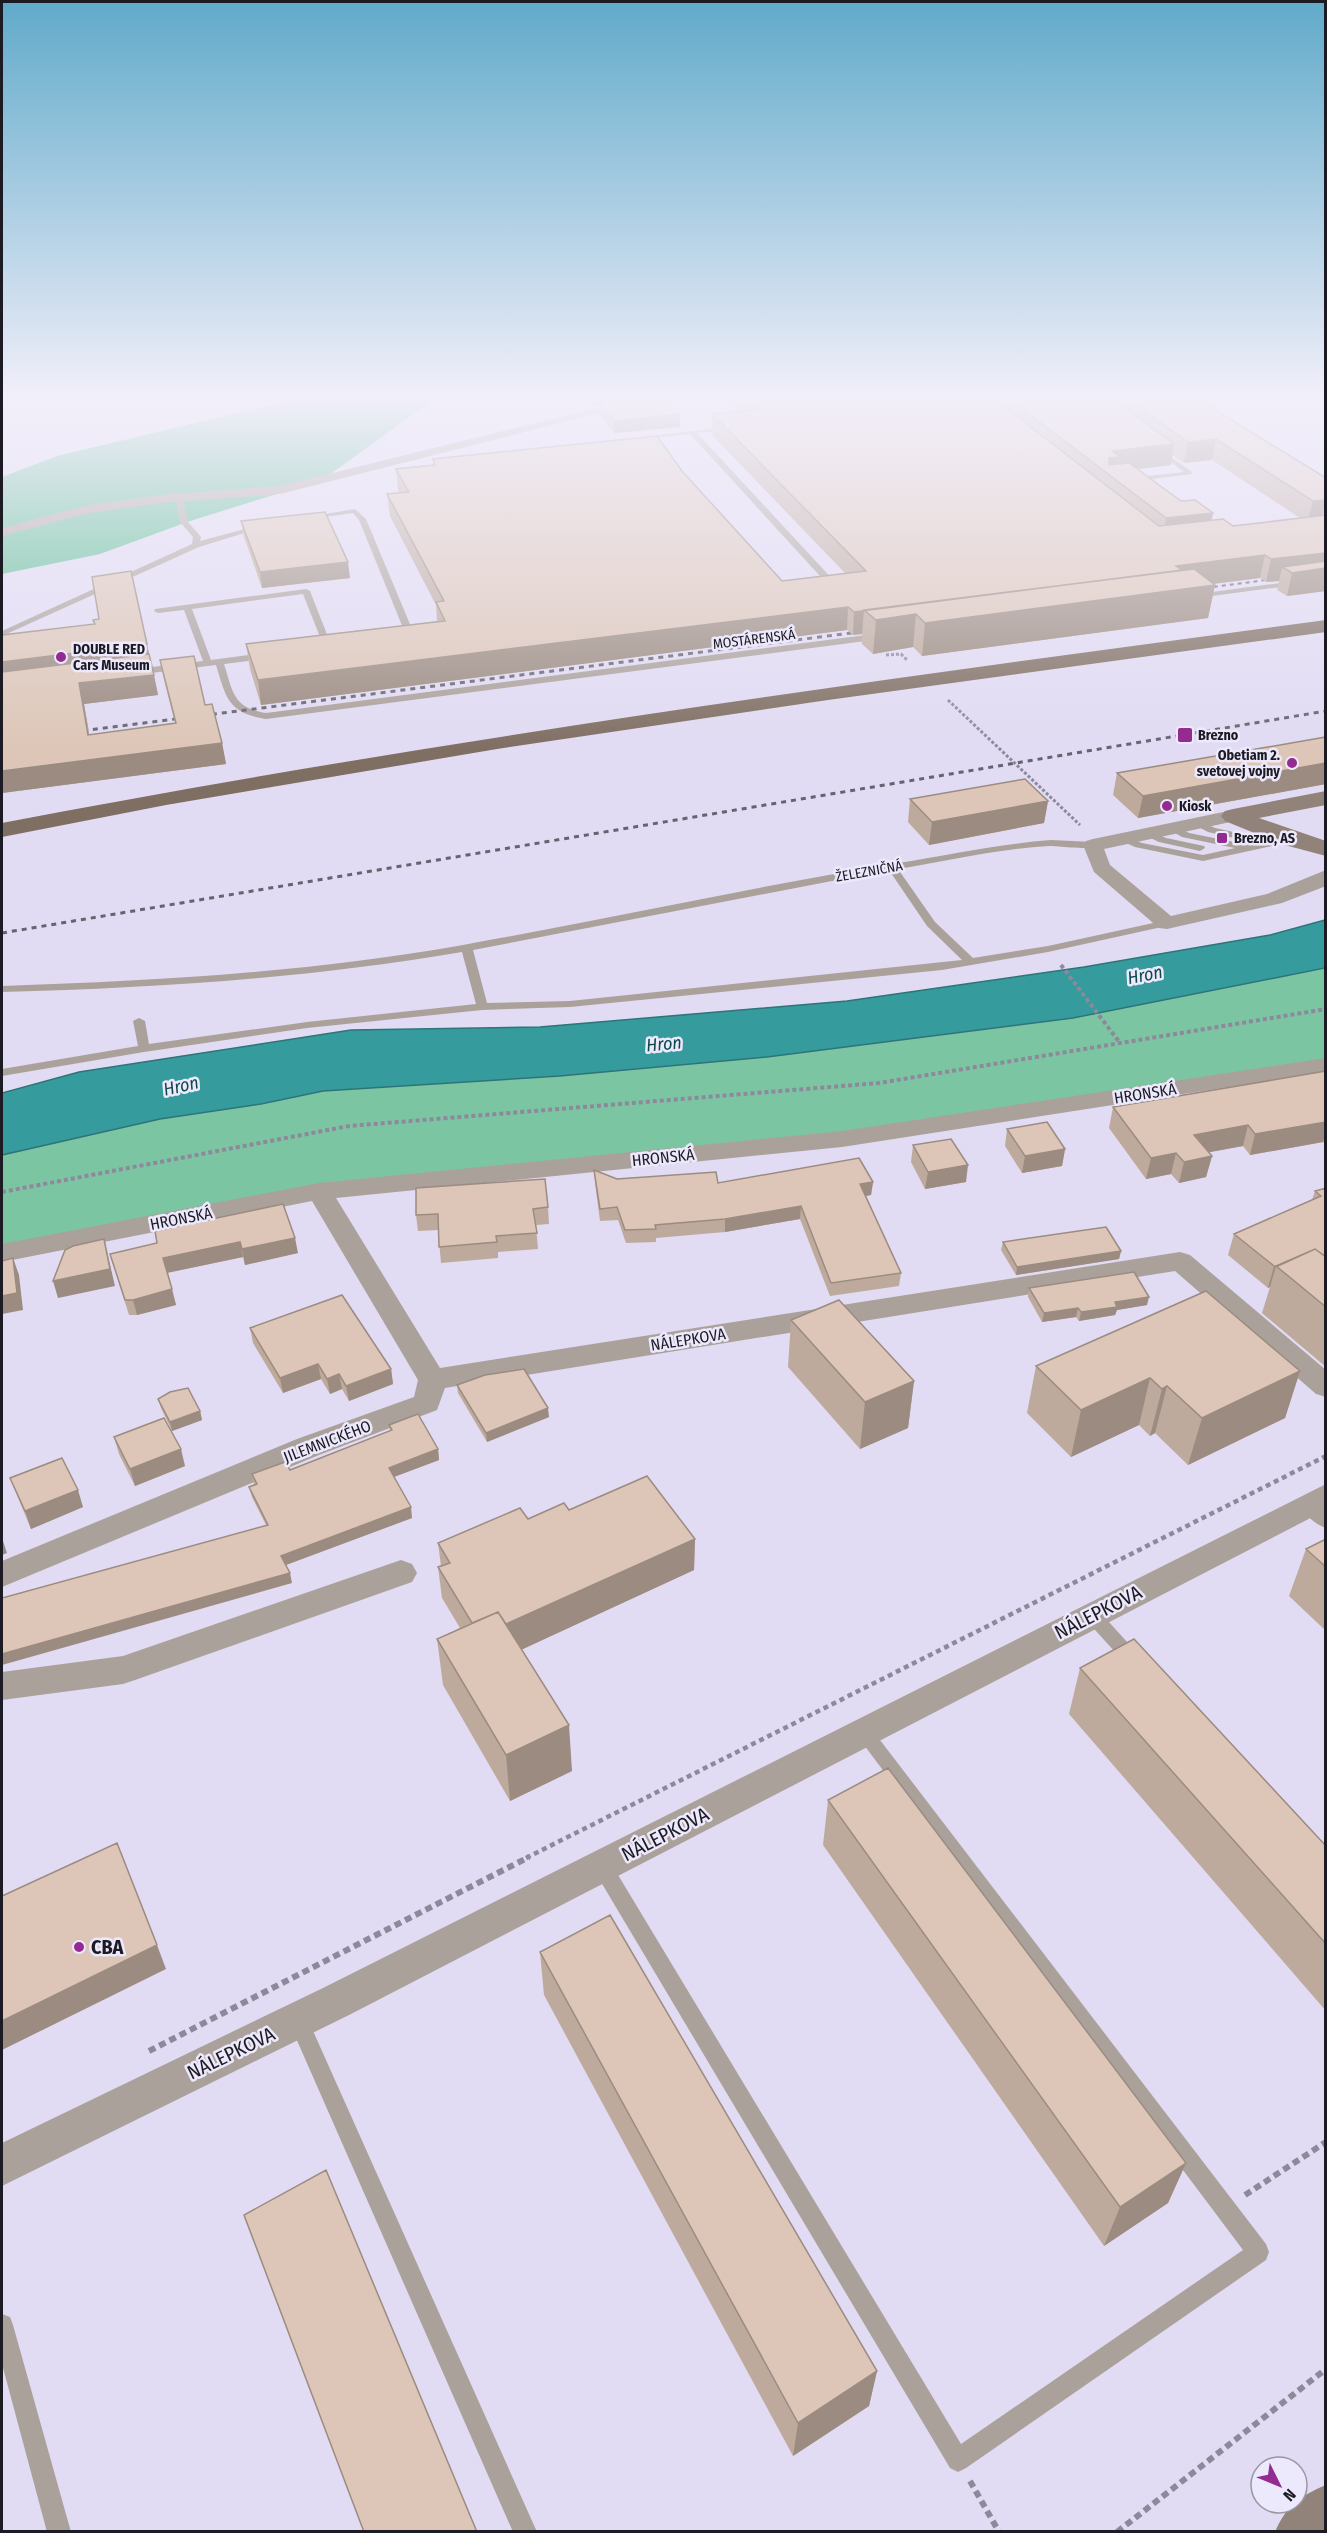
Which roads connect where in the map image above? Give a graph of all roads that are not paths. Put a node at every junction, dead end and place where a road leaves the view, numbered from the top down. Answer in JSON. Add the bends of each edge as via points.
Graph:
{"nodes":[{"id":1,"x":72,"y":513,"type":"edge"},
{"id":2,"x":182,"y":513,"type":"edge"},
{"id":3,"x":339,"y":513,"type":"edge"},
{"id":4,"x":357,"y":513,"type":"edge"},
{"id":5,"x":767,"y":513,"type":"edge"},
{"id":6,"x":304,"y":518,"type":"edge"},
{"id":7,"x":274,"y":523,"type":"edge"},
{"id":8,"x":2,"y":532,"type":"edge"},
{"id":9,"x":196,"y":545,"type":"junction"},
{"id":10,"x":1326,"y":579,"type":"edge"},
{"id":11,"x":833,"y":585,"type":"edge"},
{"id":12,"x":1183,"y":598,"type":"edge"},
{"id":13,"x":187,"y":607,"type":"junction"},
{"id":14,"x":158,"y":611,"type":"dead end"},
{"id":15,"x":1326,"y":626,"type":"edge"},
{"id":16,"x":2,"y":634,"type":"edge"},
{"id":17,"x":886,"y":635,"type":"edge"},
{"id":18,"x":389,"y":639,"type":"edge"},
{"id":19,"x":339,"y":646,"type":"edge"},
{"id":20,"x":328,"y":647,"type":"junction"},
{"id":21,"x":317,"y":649,"type":"edge"},
{"id":22,"x":273,"y":655,"type":"edge"},
{"id":23,"x":219,"y":663,"type":"junction"},
{"id":24,"x":208,"y":664,"type":"junction"},
{"id":25,"x":128,"y":673,"type":"edge"},
{"id":26,"x":1326,"y":798,"type":"edge"},
{"id":27,"x":1233,"y":816,"type":"junction"},
{"id":28,"x":1196,"y":822,"type":"junction"},
{"id":29,"x":1172,"y":827,"type":"junction"},
{"id":30,"x":2,"y":830,"type":"edge"},
{"id":31,"x":1146,"y":832,"type":"junction"},
{"id":32,"x":1120,"y":838,"type":"junction"},
{"id":33,"x":1280,"y":841,"type":"junction"},
{"id":34,"x":1093,"y":845,"type":"junction"},
{"id":35,"x":1250,"y":849,"type":"junction"},
{"id":36,"x":1326,"y":849,"type":"edge"},
{"id":37,"x":1226,"y":854,"type":"junction"},
{"id":38,"x":892,"y":867,"type":"junction"},
{"id":39,"x":1326,"y":876,"type":"edge"},
{"id":40,"x":1167,"y":923,"type":"junction"},
{"id":41,"x":467,"y":948,"type":"junction"},
{"id":42,"x":970,"y":962,"type":"junction"},
{"id":43,"x":2,"y":989,"type":"edge"},
{"id":44,"x":482,"y":1007,"type":"junction"},
{"id":45,"x":139,"y":1021,"type":"dead end"},
{"id":46,"x":144,"y":1048,"type":"junction"},
{"id":47,"x":1326,"y":1065,"type":"edge"},
{"id":48,"x":2,"y":1073,"type":"edge"},
{"id":49,"x":319,"y":1191,"type":"junction"},
{"id":50,"x":2,"y":1253,"type":"edge"},
{"id":51,"x":432,"y":1380,"type":"junction"},
{"id":52,"x":1326,"y":1387,"type":"edge"},
{"id":53,"x":1320,"y":1508,"type":"edge"},
{"id":54,"x":401,"y":1573,"type":"dead end"},
{"id":55,"x":2,"y":1574,"type":"edge"},
{"id":56,"x":1092,"y":1616,"type":"junction"},
{"id":57,"x":1141,"y":1669,"type":"edge"},
{"id":58,"x":2,"y":1686,"type":"edge"},
{"id":59,"x":864,"y":1732,"type":"junction"},
{"id":60,"x":602,"y":1866,"type":"junction"},
{"id":61,"x":298,"y":2020,"type":"junction"},
{"id":62,"x":2,"y":2165,"type":"edge"},
{"id":63,"x":2,"y":2325,"type":"edge"},
{"id":64,"x":1326,"y":2514,"type":"edge"},
{"id":65,"x":59,"y":2532,"type":"edge"},
{"id":66,"x":525,"y":2532,"type":"edge"},
{"id":67,"x":1304,"y":2532,"type":"edge"}],
"edges":[{"from":1,"to":8,"type":"street"},
{"from":2,"to":9,"type":"lane","via":[[197,537]]},
{"from":3,"to":6,"type":"lane"},
{"from":4,"to":18,"type":"lane","via":[[408,629]]},
{"from":5,"to":11,"type":"lane"},
{"from":7,"to":9,"type":"lane"},
{"from":9,"to":16,"type":"lane"},
{"from":10,"to":12,"type":"lane"},
{"from":13,"to":14,"type":"lane"},
{"from":13,"to":20,"type":"lane","via":[[306,591]]},
{"from":13,"to":24,"type":"lane"},
{"from":15,"to":30,"type":"main road","via":[[566,729],[208,789]]},
{"from":17,"to":23,"type":"lane","name":"MOSTÁRENSKÁ","via":[[266,716],[247,715],[236,707]]},
{"from":19,"to":20,"type":"lane"},
{"from":20,"to":21,"type":"lane"},
{"from":22,"to":23,"type":"lane"},
{"from":23,"to":24,"type":"lane"},
{"from":24,"to":25,"type":"lane"},
{"from":26,"to":27,"type":"street","name":"ŽELEZNIČNÁ"},
{"from":27,"to":28,"type":"street","name":"ŽELEZNIČNÁ"},
{"from":27,"to":33,"type":"street"},
{"from":28,"to":29,"type":"street","name":"ŽELEZNIČNÁ"},
{"from":28,"to":33,"type":"lane","via":[[1212,830]]},
{"from":29,"to":31,"type":"street","name":"ŽELEZNIČNÁ"},
{"from":29,"to":35,"type":"lane"},
{"from":31,"to":32,"type":"street","name":"ŽELEZNIČNÁ"},
{"from":31,"to":37,"type":"lane","via":[[1163,840]]},
{"from":32,"to":34,"type":"street","name":"ŽELEZNIČNÁ"},
{"from":32,"to":37,"type":"lane","via":[[1203,858]]},
{"from":33,"to":35,"type":"lane"},
{"from":33,"to":36,"type":"street"},
{"from":34,"to":38,"type":"lane","name":"ŽELEZNIČNÁ","via":[[1053,842]]},
{"from":34,"to":40,"type":"street","via":[[1101,868]]},
{"from":35,"to":37,"type":"lane"},
{"from":38,"to":41,"type":"lane","name":"ŽELEZNIČNÁ","via":[[647,910]]},
{"from":38,"to":42,"type":"lane","via":[[931,924]]},
{"from":39,"to":40,"type":"street","via":[[1309,888],[1286,895]]},
{"from":40,"to":42,"type":"lane"},
{"from":41,"to":43,"type":"lane","name":"ŽELEZNIČNÁ","via":[[302,973]]},
{"from":41,"to":44,"type":"lane"},
{"from":42,"to":44,"type":"lane","via":[[570,1004]]},
{"from":44,"to":46,"type":"lane","via":[[307,1025]]},
{"from":45,"to":46,"type":"lane"},
{"from":46,"to":48,"type":"lane"},
{"from":47,"to":49,"type":"street","name":"HRONSKÁ","via":[[842,1139]]},
{"from":49,"to":50,"type":"street","name":"HRONSKÁ"},
{"from":49,"to":51,"type":"street"},
{"from":51,"to":52,"type":"street","name":"NÁLEPKOVA","via":[[1180,1261]]},
{"from":51,"to":55,"type":"street","name":"JILEMNICKÉHO","via":[[428,1403]]},
{"from":53,"to":56,"type":"street","name":"NÁLEPKOVA"},
{"from":54,"to":58,"type":"street","via":[[123,1670]]},
{"from":56,"to":57,"type":"lane"},
{"from":56,"to":59,"type":"street","name":"NÁLEPKOVA"},
{"from":59,"to":60,"type":"street","name":"NÁLEPKOVA"},
{"from":59,"to":60,"type":"lane","via":[[1258,2252],[958,2460]]},
{"from":60,"to":61,"type":"street","name":"NÁLEPKOVA"},
{"from":61,"to":62,"type":"street","name":"NÁLEPKOVA"},
{"from":61,"to":66,"type":"lane"},
{"from":63,"to":65,"type":"lane"},
{"from":64,"to":67,"type":"street"}]}
